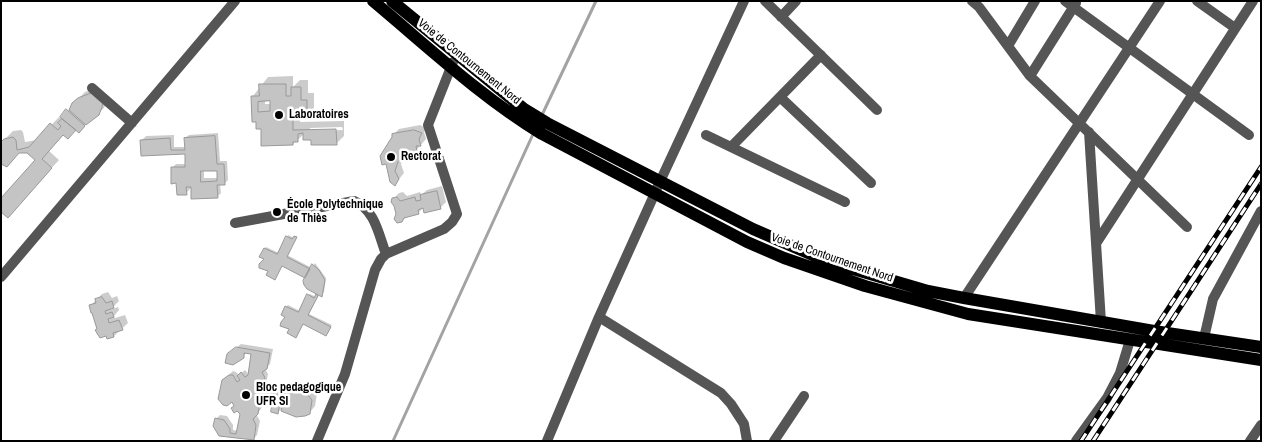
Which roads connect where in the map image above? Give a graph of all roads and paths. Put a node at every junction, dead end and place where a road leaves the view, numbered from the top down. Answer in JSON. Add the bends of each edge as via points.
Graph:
{"nodes":[{"id":1,"x":235,"y":1,"type":"edge"},
{"id":2,"x":372,"y":1,"type":"edge"},
{"id":3,"x":392,"y":1,"type":"edge"},
{"id":4,"x":744,"y":1,"type":"edge"},
{"id":5,"x":765,"y":1,"type":"edge"},
{"id":6,"x":796,"y":1,"type":"edge"},
{"id":7,"x":1035,"y":1,"type":"edge"},
{"id":8,"x":1160,"y":1,"type":"edge"},
{"id":9,"x":1197,"y":1,"type":"edge"},
{"id":10,"x":1253,"y":1,"type":"edge"},
{"id":11,"x":978,"y":3,"type":"edge"},
{"id":12,"x":1071,"y":3,"type":"edge"},
{"id":13,"x":781,"y":17,"type":"junction"},
{"id":14,"x":1236,"y":28,"type":"junction"},
{"id":15,"x":1008,"y":46,"type":"junction"},
{"id":16,"x":1129,"y":48,"type":"junction"},
{"id":17,"x":821,"y":55,"type":"junction"},
{"id":18,"x":454,"y":61,"type":"junction"},
{"id":19,"x":1030,"y":76,"type":"junction"},
{"id":20,"x":92,"y":88,"type":"dead end"},
{"id":21,"x":1192,"y":94,"type":"junction"},
{"id":22,"x":780,"y":97,"type":"junction"},
{"id":23,"x":877,"y":110,"type":"dead end"},
{"id":24,"x":132,"y":123,"type":"junction"},
{"id":25,"x":1080,"y":124,"type":"junction"},
{"id":26,"x":1089,"y":132,"type":"junction"},
{"id":27,"x":706,"y":135,"type":"dead end"},
{"id":28,"x":1249,"y":135,"type":"dead end"},
{"id":29,"x":731,"y":147,"type":"junction"},
{"id":30,"x":1138,"y":179,"type":"junction"},
{"id":31,"x":871,"y":183,"type":"dead end"},
{"id":32,"x":658,"y":187,"type":"junction"},
{"id":33,"x":845,"y":202,"type":"dead end"},
{"id":34,"x":1261,"y":211,"type":"edge"},
{"id":35,"x":235,"y":222,"type":"dead end"},
{"id":36,"x":1187,"y":226,"type":"dead end"},
{"id":37,"x":1097,"y":242,"type":"junction"},
{"id":38,"x":386,"y":254,"type":"junction"},
{"id":39,"x":1,"y":277,"type":"edge"},
{"id":40,"x":964,"y":298,"type":"junction"},
{"id":41,"x":599,"y":317,"type":"junction"},
{"id":42,"x":1101,"y":322,"type":"junction"},
{"id":43,"x":1204,"y":338,"type":"junction"},
{"id":44,"x":1130,"y":340,"type":"junction"},
{"id":45,"x":1261,"y":347,"type":"edge"},
{"id":46,"x":1261,"y":360,"type":"edge"},
{"id":47,"x":804,"y":396,"type":"dead end"},
{"id":48,"x":1261,"y":425,"type":"edge"},
{"id":49,"x":317,"y":441,"type":"edge"},
{"id":50,"x":546,"y":441,"type":"edge"},
{"id":51,"x":747,"y":441,"type":"edge"},
{"id":52,"x":774,"y":441,"type":"edge"},
{"id":53,"x":1076,"y":441,"type":"edge"},
{"id":54,"x":1250,"y":441,"type":"edge"}],
"edges":[{"from":1,"to":24,"type":"street"},
{"from":2,"to":18,"type":"main road","name":"Voie de Contournement Nord"},
{"from":3,"to":18,"type":"main road","name":"Voie de Contournement Nord"},
{"from":4,"to":32,"type":"street"},
{"from":5,"to":13,"type":"street"},
{"from":6,"to":13,"type":"street"},
{"from":7,"to":15,"type":"street"},
{"from":8,"to":16,"type":"street"},
{"from":9,"to":14,"type":"street"},
{"from":10,"to":14,"type":"street"},
{"from":11,"to":15,"type":"street"},
{"from":12,"to":16,"type":"street"},
{"from":12,"to":19,"type":"street"},
{"from":13,"to":17,"type":"street"},
{"from":14,"to":21,"type":"street"},
{"from":15,"to":19,"type":"street"},
{"from":16,"to":21,"type":"street"},
{"from":16,"to":25,"type":"street"},
{"from":17,"to":22,"type":"street"},
{"from":17,"to":23,"type":"street"},
{"from":18,"to":32,"type":"main road","name":"Voie de Contournement Nord","via":[[482,93]]},
{"from":18,"to":38,"type":"street","via":[[428,125],[457,214],[444,229]]},
{"from":19,"to":25,"type":"street"},
{"from":20,"to":24,"type":"street"},
{"from":21,"to":28,"type":"street"},
{"from":21,"to":30,"type":"street"},
{"from":22,"to":29,"type":"street"},
{"from":22,"to":31,"type":"street"},
{"from":24,"to":39,"type":"street"},
{"from":25,"to":26,"type":"street"},
{"from":25,"to":40,"type":"street"},
{"from":26,"to":30,"type":"street"},
{"from":26,"to":37,"type":"street"},
{"from":27,"to":29,"type":"street"},
{"from":29,"to":33,"type":"street"},
{"from":30,"to":36,"type":"street"},
{"from":30,"to":37,"type":"street"},
{"from":32,"to":40,"type":"main road","name":"Voie de Contournement Nord","via":[[815,256],[928,291]]},
{"from":32,"to":41,"type":"street"},
{"from":32,"to":44,"type":"main road","name":"Voie de Contournement Nord","via":[[747,242],[865,286],[968,314]]},
{"from":34,"to":43,"type":"street","via":[[1212,299]]},
{"from":35,"to":38,"type":"street","via":[[354,202],[371,214]]},
{"from":37,"to":42,"type":"street"},
{"from":38,"to":49,"type":"street","via":[[376,270],[345,374]]},
{"from":40,"to":42,"type":"main road","name":"Voie de Contournement Nord"},
{"from":41,"to":50,"type":"street"},
{"from":41,"to":51,"type":"street","via":[[721,393],[744,424]]},
{"from":42,"to":43,"type":"main road","name":"Voie de Contournement Nord"},
{"from":43,"to":45,"type":"main road","name":"Voie de Contournement Nord"},
{"from":44,"to":46,"type":"main road","name":"Voie de Contournement Nord"},
{"from":44,"to":53,"type":"street","via":[[1112,390]]},
{"from":47,"to":52,"type":"street"},
{"from":48,"to":54,"type":"street"}]}
